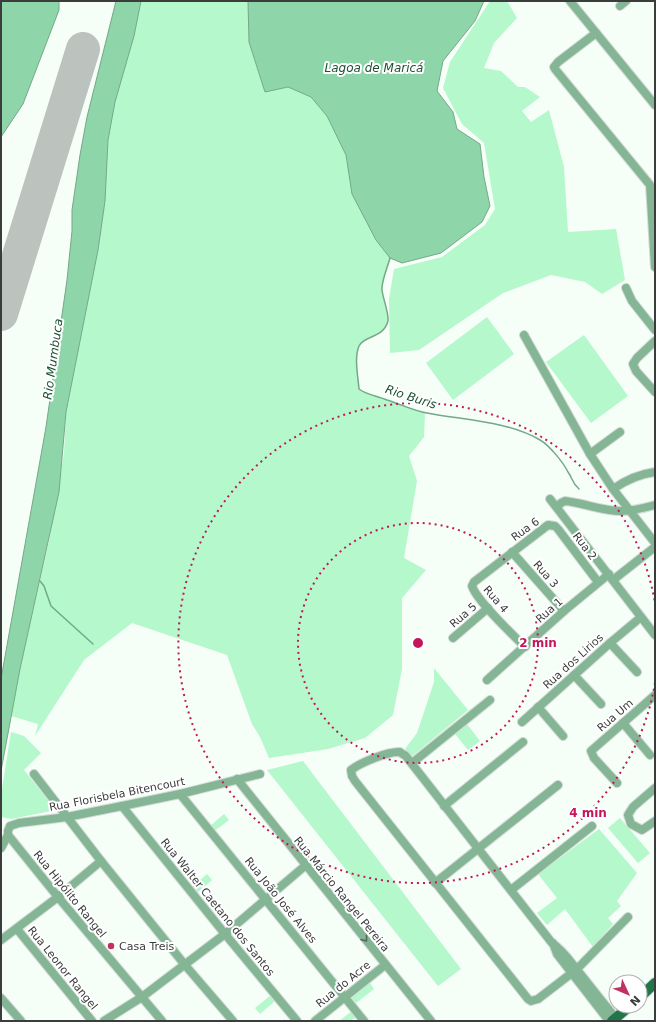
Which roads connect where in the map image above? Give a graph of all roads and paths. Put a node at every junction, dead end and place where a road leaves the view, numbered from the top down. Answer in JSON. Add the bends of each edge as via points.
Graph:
{"nodes":[{"id":1,"x":570,"y":1,"type":"edge"},
{"id":2,"x":596,"y":33,"type":"junction"},
{"id":3,"x":655,"y":105,"type":"edge"},
{"id":4,"x":652,"y":183,"type":"edge"},
{"id":5,"x":655,"y":267,"type":"edge"},
{"id":6,"x":626,"y":288,"type":"dead end"},
{"id":7,"x":655,"y":330,"type":"edge"},
{"id":8,"x":524,"y":335,"type":"dead end"},
{"id":9,"x":655,"y":341,"type":"edge"},
{"id":10,"x":655,"y":392,"type":"edge"},
{"id":11,"x":620,"y":432,"type":"dead end"},
{"id":12,"x":590,"y":454,"type":"junction"},
{"id":13,"x":655,"y":472,"type":"edge"},
{"id":14,"x":613,"y":489,"type":"junction"},
{"id":15,"x":550,"y":499,"type":"dead end"},
{"id":16,"x":655,"y":505,"type":"edge"},
{"id":17,"x":557,"y":507,"type":"junction"},
{"id":18,"x":630,"y":511,"type":"junction"},
{"id":19,"x":552,"y":525,"type":"joint"},
{"id":20,"x":655,"y":543,"type":"edge"},
{"id":21,"x":655,"y":547,"type":"edge"},
{"id":22,"x":512,"y":552,"type":"junction"},
{"id":23,"x":611,"y":577,"type":"junction"},
{"id":24,"x":598,"y":582,"type":"junction"},
{"id":25,"x":488,"y":608,"type":"junction"},
{"id":26,"x":564,"y":611,"type":"junction"},
{"id":27,"x":641,"y":617,"type":"junction"},
{"id":28,"x":655,"y":635,"type":"edge"},
{"id":29,"x":453,"y":638,"type":"dead end"},
{"id":30,"x":610,"y":643,"type":"junction"},
{"id":31,"x":525,"y":647,"type":"junction"},
{"id":32,"x":637,"y":672,"type":"dead end"},
{"id":33,"x":574,"y":675,"type":"junction"},
{"id":34,"x":487,"y":680,"type":"dead end"},
{"id":35,"x":655,"y":695,"type":"edge"},
{"id":36,"x":490,"y":700,"type":"dead end"},
{"id":37,"x":601,"y":704,"type":"dead end"},
{"id":38,"x":538,"y":707,"type":"junction"},
{"id":39,"x":522,"y":722,"type":"dead end"},
{"id":40,"x":623,"y":723,"type":"junction"},
{"id":41,"x":563,"y":736,"type":"dead end"},
{"id":42,"x":523,"y":742,"type":"dead end"},
{"id":43,"x":650,"y":754,"type":"dead end"},
{"id":44,"x":412,"y":763,"type":"junction"},
{"id":45,"x":34,"y":774,"type":"dead end"},
{"id":46,"x":260,"y":774,"type":"dead end"},
{"id":47,"x":237,"y":779,"type":"junction"},
{"id":48,"x":617,"y":783,"type":"dead end"},
{"id":49,"x":558,"y":785,"type":"dead end"},
{"id":50,"x":655,"y":788,"type":"edge"},
{"id":51,"x":180,"y":794,"type":"junction"},
{"id":52,"x":122,"y":806,"type":"junction"},
{"id":53,"x":444,"y":806,"type":"junction"},
{"id":54,"x":67,"y":817,"type":"junction"},
{"id":55,"x":655,"y":821,"type":"edge"},
{"id":56,"x":592,"y":826,"type":"dead end"},
{"id":57,"x":8,"y":835,"type":"junction"},
{"id":58,"x":1,"y":848,"type":"edge"},
{"id":59,"x":478,"y":848,"type":"junction"},
{"id":60,"x":101,"y":861,"type":"junction"},
{"id":61,"x":306,"y":865,"type":"junction"},
{"id":62,"x":435,"y":883,"type":"junction"},
{"id":63,"x":511,"y":890,"type":"junction"},
{"id":64,"x":58,"y":897,"type":"junction"},
{"id":65,"x":266,"y":899,"type":"junction"},
{"id":66,"x":628,"y":917,"type":"dead end"},
{"id":67,"x":17,"y":929,"type":"junction"},
{"id":68,"x":225,"y":934,"type":"junction"},
{"id":69,"x":1,"y":940,"type":"edge"},
{"id":70,"x":185,"y":965,"type":"junction"},
{"id":71,"x":385,"y":965,"type":"junction"},
{"id":72,"x":574,"y":971,"type":"junction"},
{"id":73,"x":142,"y":997,"type":"junction"},
{"id":74,"x":344,"y":997,"type":"junction"},
{"id":75,"x":1,"y":998,"type":"edge"},
{"id":76,"x":612,"y":1020,"type":"edge"},
{"id":77,"x":21,"y":1021,"type":"edge"},
{"id":78,"x":92,"y":1021,"type":"edge"},
{"id":79,"x":104,"y":1021,"type":"edge"},
{"id":80,"x":162,"y":1021,"type":"edge"},
{"id":81,"x":233,"y":1021,"type":"edge"},
{"id":82,"x":297,"y":1021,"type":"edge"},
{"id":83,"x":315,"y":1021,"type":"edge"},
{"id":84,"x":364,"y":1021,"type":"edge"},
{"id":85,"x":431,"y":1021,"type":"edge"}],
"edges":[{"from":1,"to":2,"type":"street"},
{"from":2,"to":3,"type":"street"},
{"from":2,"to":4,"type":"street","via":[[554,67]]},
{"from":4,"to":5,"type":"street"},
{"from":6,"to":7,"type":"street","via":[[632,301]]},
{"from":8,"to":12,"type":"street"},
{"from":9,"to":10,"type":"street","via":[[633,364]]},
{"from":11,"to":12,"type":"street"},
{"from":12,"to":14,"type":"street"},
{"from":13,"to":14,"type":"street","via":[[636,476]]},
{"from":14,"to":18,"type":"street"},
{"from":15,"to":17,"type":"street"},
{"from":16,"to":18,"type":"street"},
{"from":17,"to":18,"type":"street","via":[[563,502],[569,502],[609,510]]},
{"from":17,"to":23,"type":"street"},
{"from":18,"to":20,"type":"street"},
{"from":19,"to":22,"type":"street","name":"Rua 6","via":[[548,525]]},
{"from":19,"to":24,"type":"street","name":"Rua 2","via":[[558,529]]},
{"from":21,"to":23,"type":"street","name":"Rua 1"},
{"from":22,"to":25,"type":"street","name":"Rua 4","via":[[473,583],[474,590]]},
{"from":22,"to":26,"type":"street","name":"Rua 3"},
{"from":23,"to":24,"type":"street","name":"Rua 1"},
{"from":23,"to":27,"type":"street"},
{"from":24,"to":26,"type":"street","name":"Rua 1"},
{"from":25,"to":29,"type":"street","name":"Rua 5"},
{"from":25,"to":31,"type":"street","name":"Rua 4"},
{"from":26,"to":31,"type":"street","name":"Rua 1"},
{"from":27,"to":28,"type":"street"},
{"from":27,"to":30,"type":"street","name":"Rua dos Lirios"},
{"from":30,"to":32,"type":"street"},
{"from":30,"to":33,"type":"street","name":"Rua dos Lirios"},
{"from":31,"to":34,"type":"street","name":"Rua 1"},
{"from":33,"to":37,"type":"street"},
{"from":33,"to":38,"type":"street","name":"Rua dos Lirios"},
{"from":35,"to":40,"type":"street","name":"Rua Um"},
{"from":36,"to":44,"type":"street"},
{"from":38,"to":39,"type":"street","name":"Rua dos Lirios"},
{"from":38,"to":41,"type":"street"},
{"from":40,"to":43,"type":"street"},
{"from":40,"to":48,"type":"street","name":"Rua Um","via":[[591,753]]},
{"from":42,"to":53,"type":"street"},
{"from":44,"to":53,"type":"street"},
{"from":44,"to":62,"type":"street","via":[[400,752],[384,755],[362,763],[352,770],[352,776]]},
{"from":45,"to":54,"type":"street"},
{"from":46,"to":47,"type":"street","name":"Rua Florisbela Bitencourt"},
{"from":47,"to":51,"type":"street","name":"Rua Florisbela Bitencourt"},
{"from":47,"to":61,"type":"street","name":"Rua Márcio Rangel Pereira"},
{"from":49,"to":59,"type":"street"},
{"from":50,"to":55,"type":"street","via":[[633,807],[628,815],[631,824],[642,830]]},
{"from":51,"to":52,"type":"street","name":"Rua Florisbela Bitencourt"},
{"from":51,"to":65,"type":"street","name":"Rua João José Alves"},
{"from":52,"to":54,"type":"street","name":"Rua Florisbela Bitencourt"},
{"from":52,"to":68,"type":"street","name":"Rua Walter Caetano dos Santos"},
{"from":53,"to":59,"type":"street"},
{"from":54,"to":57,"type":"street","name":"Rua Florisbela Bitencourt","via":[[20,822],[10,826]]},
{"from":54,"to":60,"type":"street"},
{"from":56,"to":63,"type":"street"},
{"from":57,"to":58,"type":"street"},
{"from":57,"to":64,"type":"street","name":"Rua Hipólito Rangel"},
{"from":59,"to":62,"type":"street"},
{"from":59,"to":63,"type":"street"},
{"from":60,"to":64,"type":"street"},
{"from":60,"to":70,"type":"street"},
{"from":61,"to":65,"type":"street"},
{"from":61,"to":71,"type":"street","name":"Rua Márcio Rangel Pereira","one_way":true},
{"from":62,"to":72,"type":"street","via":[[530,1001],[538,999]]},
{"from":63,"to":72,"type":"street","via":[[552,943],[563,952]]},
{"from":64,"to":67,"type":"street"},
{"from":64,"to":73,"type":"street","name":"Rua Hipólito Rangel"},
{"from":65,"to":68,"type":"street"},
{"from":65,"to":74,"type":"street","name":"Rua João José Alves"},
{"from":66,"to":72,"type":"street"},
{"from":67,"to":69,"type":"street"},
{"from":67,"to":78,"type":"street","name":"Rua Leonor Rangel"},
{"from":68,"to":70,"type":"street"},
{"from":68,"to":82,"type":"street","name":"Rua Walter Caetano dos Santos"},
{"from":70,"to":73,"type":"street"},
{"from":70,"to":81,"type":"street"},
{"from":71,"to":74,"type":"street","name":"Rua do Acre"},
{"from":71,"to":85,"type":"street","name":"Rua Márcio Rangel Pereira"},
{"from":72,"to":76,"type":"street"},
{"from":72,"to":76,"type":"street","via":[[606,1006]]},
{"from":73,"to":79,"type":"street"},
{"from":73,"to":80,"type":"street","name":"Rua Hipólito Rangel"},
{"from":74,"to":83,"type":"street","name":"Rua do Acre"},
{"from":74,"to":84,"type":"street","name":"Rua João José Alves"},
{"from":75,"to":77,"type":"street"}]}
